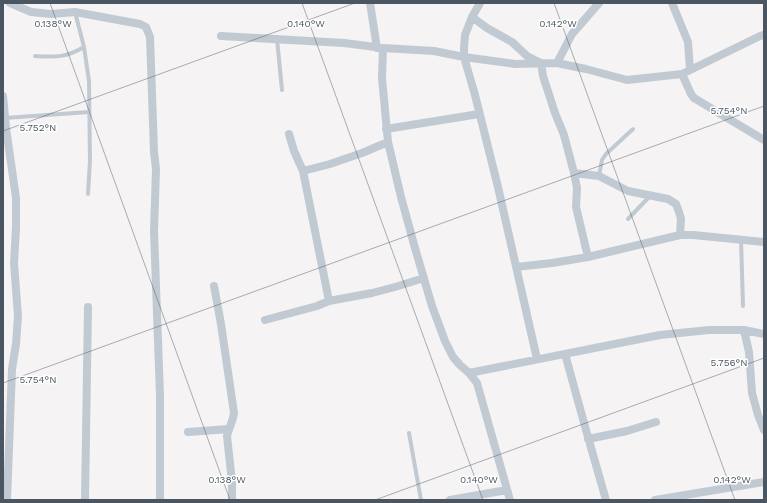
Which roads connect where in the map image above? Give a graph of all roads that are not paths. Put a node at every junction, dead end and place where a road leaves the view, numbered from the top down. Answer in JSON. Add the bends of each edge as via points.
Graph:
{"nodes":[{"id":1,"x":10,"y":3,"type":"edge"},
{"id":2,"x":370,"y":3,"type":"edge"},
{"id":3,"x":480,"y":3,"type":"edge"},
{"id":4,"x":599,"y":3,"type":"edge"},
{"id":5,"x":672,"y":3,"type":"edge"},
{"id":6,"x":75,"y":12,"type":"junction"},
{"id":7,"x":472,"y":17,"type":"junction"},
{"id":8,"x":764,"y":35,"type":"edge"},
{"id":9,"x":221,"y":36,"type":"dead end"},
{"id":10,"x":277,"y":39,"type":"junction"},
{"id":11,"x":84,"y":47,"type":"junction"},
{"id":12,"x":380,"y":48,"type":"junction"},
{"id":13,"x":35,"y":56,"type":"dead end"},
{"id":14,"x":464,"y":57,"type":"junction"},
{"id":15,"x":557,"y":63,"type":"junction"},
{"id":16,"x":541,"y":64,"type":"junction"},
{"id":17,"x":690,"y":70,"type":"junction"},
{"id":18,"x":682,"y":74,"type":"junction"},
{"id":19,"x":282,"y":90,"type":"dead end"},
{"id":20,"x":3,"y":96,"type":"edge"},
{"id":21,"x":89,"y":112,"type":"junction"},
{"id":22,"x":479,"y":114,"type":"junction"},
{"id":23,"x":5,"y":118,"type":"junction"},
{"id":24,"x":5,"y":129,"type":"edge"},
{"id":25,"x":386,"y":129,"type":"junction"},
{"id":26,"x":633,"y":130,"type":"dead end"},
{"id":27,"x":289,"y":134,"type":"dead end"},
{"id":28,"x":764,"y":140,"type":"edge"},
{"id":29,"x":388,"y":142,"type":"junction"},
{"id":30,"x":303,"y":171,"type":"junction"},
{"id":31,"x":574,"y":173,"type":"junction"},
{"id":32,"x":599,"y":176,"type":"junction"},
{"id":33,"x":88,"y":194,"type":"dead end"},
{"id":34,"x":652,"y":195,"type":"junction"},
{"id":35,"x":628,"y":219,"type":"dead end"},
{"id":36,"x":680,"y":235,"type":"junction"},
{"id":37,"x":740,"y":239,"type":"junction"},
{"id":38,"x":764,"y":242,"type":"edge"},
{"id":39,"x":588,"y":257,"type":"junction"},
{"id":40,"x":516,"y":267,"type":"junction"},
{"id":41,"x":424,"y":278,"type":"junction"},
{"id":42,"x":214,"y":286,"type":"dead end"},
{"id":43,"x":330,"y":301,"type":"junction"},
{"id":44,"x":743,"y":306,"type":"dead end"},
{"id":45,"x":88,"y":307,"type":"dead end"},
{"id":46,"x":265,"y":320,"type":"dead end"},
{"id":47,"x":744,"y":330,"type":"junction"},
{"id":48,"x":764,"y":334,"type":"edge"},
{"id":49,"x":565,"y":354,"type":"junction"},
{"id":50,"x":538,"y":359,"type":"junction"},
{"id":51,"x":469,"y":373,"type":"junction"},
{"id":52,"x":656,"y":422,"type":"dead end"},
{"id":53,"x":229,"y":429,"type":"junction"},
{"id":54,"x":764,"y":430,"type":"edge"},
{"id":55,"x":188,"y":432,"type":"dead end"},
{"id":56,"x":409,"y":434,"type":"dead end"},
{"id":57,"x":588,"y":439,"type":"junction"},
{"id":58,"x":764,"y":482,"type":"edge"},
{"id":59,"x":507,"y":490,"type":"junction"},
{"id":60,"x":7,"y":500,"type":"edge"},
{"id":61,"x":85,"y":500,"type":"edge"},
{"id":62,"x":160,"y":500,"type":"edge"},
{"id":63,"x":232,"y":500,"type":"edge"},
{"id":64,"x":421,"y":500,"type":"edge"},
{"id":65,"x":450,"y":500,"type":"edge"},
{"id":66,"x":510,"y":500,"type":"edge"},
{"id":67,"x":606,"y":500,"type":"edge"},
{"id":68,"x":655,"y":500,"type":"edge"}],
"edges":[{"from":1,"to":6,"type":"street","via":[[31,12]]},
{"from":2,"to":12,"type":"street"},
{"from":3,"to":7,"type":"street"},
{"from":4,"to":15,"type":"street","via":[[572,34]]},
{"from":5,"to":17,"type":"street","via":[[688,42]]},
{"from":6,"to":11,"type":"lane"},
{"from":6,"to":62,"type":"street","via":[[140,24],[146,27],[150,38],[156,170],[154,231],[160,395]]},
{"from":7,"to":14,"type":"street","via":[[465,35]]},
{"from":7,"to":16,"type":"street"},
{"from":8,"to":17,"type":"street"},
{"from":9,"to":10,"type":"street"},
{"from":10,"to":12,"type":"street"},
{"from":10,"to":19,"type":"lane"},
{"from":11,"to":13,"type":"lane","via":[[63,56]]},
{"from":11,"to":21,"type":"lane","via":[[89,81]]},
{"from":12,"to":14,"type":"street","via":[[434,51]]},
{"from":12,"to":25,"type":"street"},
{"from":14,"to":16,"type":"street","via":[[515,64]]},
{"from":14,"to":22,"type":"street"},
{"from":15,"to":16,"type":"street"},
{"from":15,"to":18,"type":"street","via":[[627,80]]},
{"from":16,"to":31,"type":"street"},
{"from":17,"to":18,"type":"street"},
{"from":18,"to":28,"type":"street","via":[[694,98]]},
{"from":20,"to":23,"type":"street"},
{"from":21,"to":23,"type":"lane"},
{"from":21,"to":33,"type":"lane"},
{"from":22,"to":25,"type":"street"},
{"from":22,"to":40,"type":"street"},
{"from":23,"to":24,"type":"street"},
{"from":24,"to":60,"type":"street","via":[[16,198],[14,263],[18,316],[12,369]]},
{"from":25,"to":29,"type":"street"},
{"from":26,"to":32,"type":"lane","via":[[606,154]]},
{"from":27,"to":30,"type":"street"},
{"from":29,"to":30,"type":"street","via":[[330,164]]},
{"from":29,"to":41,"type":"street","via":[[400,197]]},
{"from":30,"to":43,"type":"street"},
{"from":31,"to":32,"type":"street"},
{"from":31,"to":39,"type":"street","via":[[577,188],[576,207]]},
{"from":32,"to":34,"type":"street","via":[[628,190]]},
{"from":34,"to":35,"type":"lane"},
{"from":34,"to":36,"type":"street","via":[[676,204],[680,219]]},
{"from":36,"to":37,"type":"street"},
{"from":36,"to":39,"type":"street"},
{"from":37,"to":38,"type":"street"},
{"from":37,"to":44,"type":"lane"},
{"from":39,"to":40,"type":"street"},
{"from":40,"to":50,"type":"street"},
{"from":41,"to":43,"type":"street","via":[[372,293]]},
{"from":41,"to":51,"type":"street","via":[[445,341],[453,357]]},
{"from":42,"to":53,"type":"street","via":[[234,413]]},
{"from":43,"to":46,"type":"street"},
{"from":45,"to":61,"type":"street"},
{"from":47,"to":48,"type":"street"},
{"from":47,"to":49,"type":"street","via":[[709,330],[660,335]]},
{"from":47,"to":54,"type":"street","via":[[749,352],[752,393]]},
{"from":49,"to":50,"type":"street"},
{"from":49,"to":57,"type":"street"},
{"from":50,"to":51,"type":"street"},
{"from":51,"to":59,"type":"street","via":[[477,383]]},
{"from":52,"to":57,"type":"street"},
{"from":53,"to":55,"type":"street"},
{"from":53,"to":63,"type":"street","via":[[227,436]]},
{"from":56,"to":64,"type":"lane"},
{"from":57,"to":67,"type":"street"},
{"from":58,"to":68,"type":"street"},
{"from":59,"to":65,"type":"street"},
{"from":59,"to":66,"type":"street"}]}
